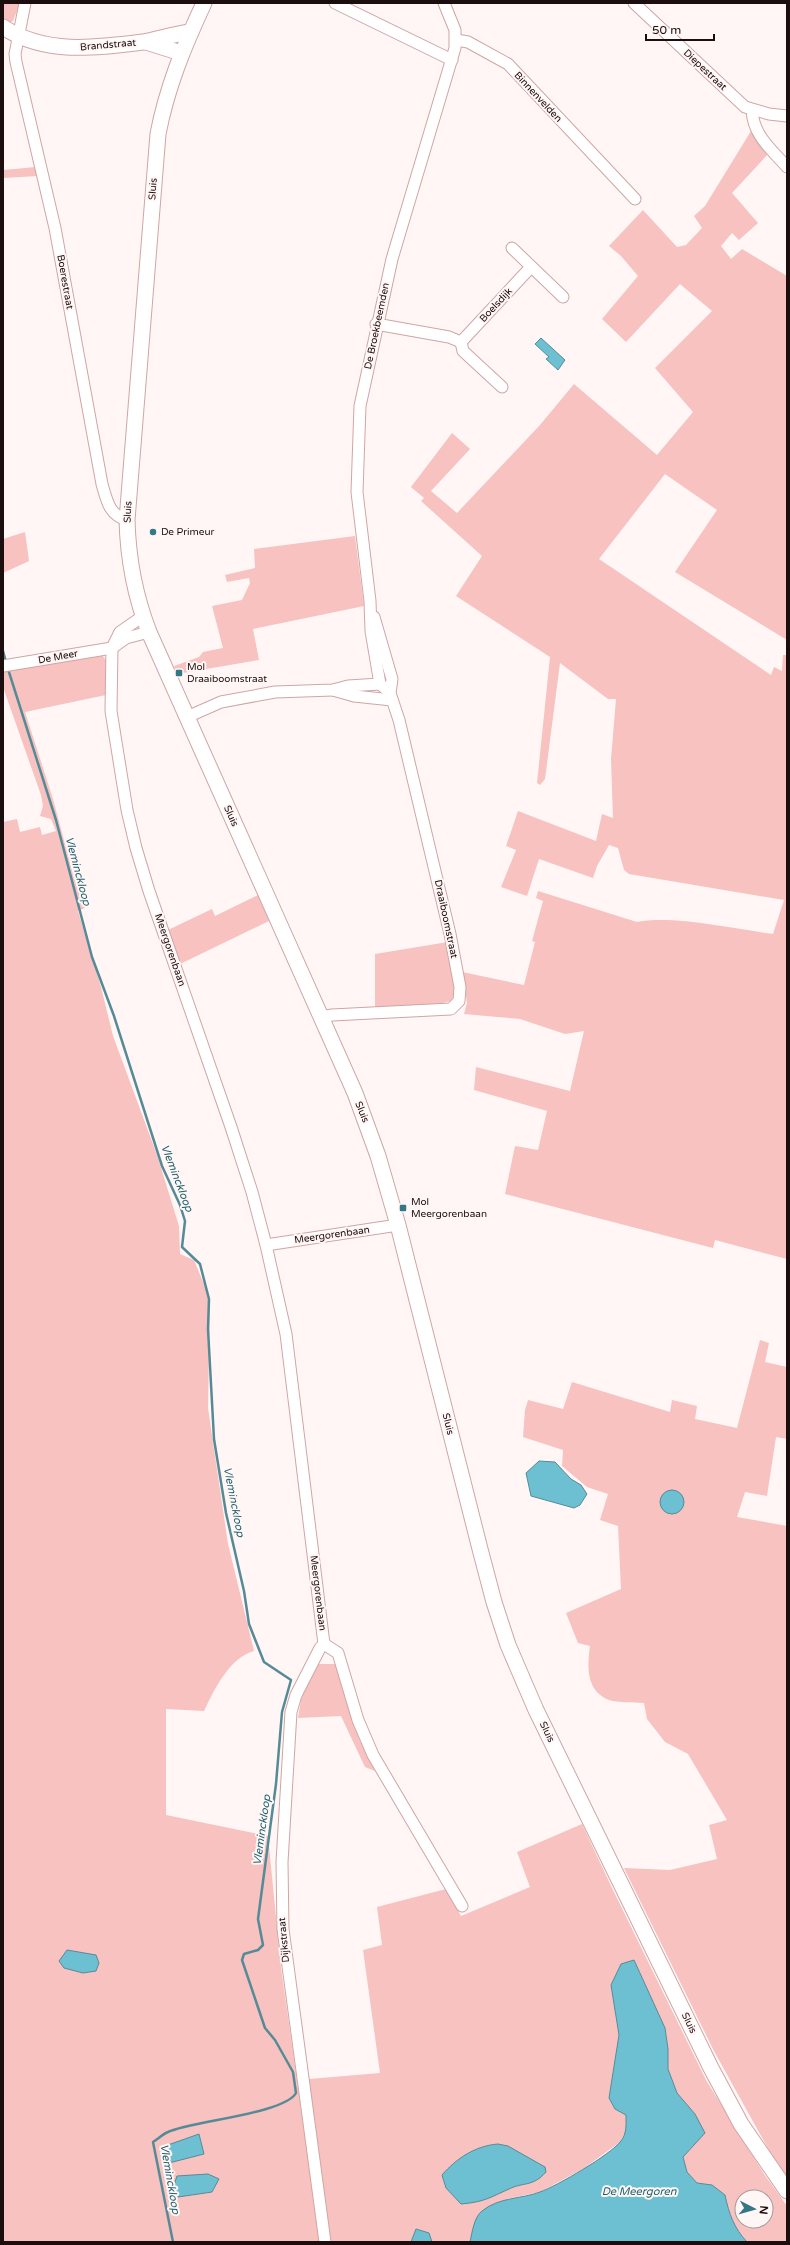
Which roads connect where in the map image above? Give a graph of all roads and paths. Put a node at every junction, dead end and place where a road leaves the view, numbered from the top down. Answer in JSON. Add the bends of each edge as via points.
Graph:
{"nodes":[{"id":1,"x":25,"y":3,"type":"edge"},
{"id":2,"x":204,"y":3,"type":"edge"},
{"id":3,"x":335,"y":3,"type":"edge"},
{"id":4,"x":444,"y":3,"type":"edge"},
{"id":5,"x":634,"y":3,"type":"edge"},
{"id":6,"x":3,"y":27,"type":"edge"},
{"id":7,"x":191,"y":32,"type":"junction"},
{"id":8,"x":18,"y":35,"type":"junction"},
{"id":9,"x":456,"y":40,"type":"junction"},
{"id":10,"x":144,"y":41,"type":"junction"},
{"id":11,"x":181,"y":53,"type":"junction"},
{"id":12,"x":452,"y":60,"type":"junction"},
{"id":13,"x":752,"y":110,"type":"junction"},
{"id":14,"x":787,"y":116,"type":"edge"},
{"id":15,"x":787,"y":167,"type":"edge"},
{"id":16,"x":635,"y":199,"type":"dead end"},
{"id":17,"x":512,"y":248,"type":"dead end"},
{"id":18,"x":531,"y":267,"type":"junction"},
{"id":19,"x":563,"y":297,"type":"dead end"},
{"id":20,"x":376,"y":324,"type":"junction"},
{"id":21,"x":461,"y":342,"type":"junction"},
{"id":22,"x":502,"y":387,"type":"dead end"},
{"id":23,"x":127,"y":520,"type":"junction"},
{"id":24,"x":370,"y":601,"type":"junction"},
{"id":25,"x":143,"y":616,"type":"junction"},
{"id":26,"x":149,"y":632,"type":"junction"},
{"id":27,"x":112,"y":648,"type":"junction"},
{"id":28,"x":3,"y":666,"type":"edge"},
{"id":29,"x":380,"y":684,"type":"junction"},
{"id":30,"x":333,"y":690,"type":"junction"},
{"id":31,"x":391,"y":696,"type":"junction"},
{"id":32,"x":187,"y":718,"type":"junction"},
{"id":33,"x":321,"y":1018,"type":"junction"},
{"id":34,"x":398,"y":1225,"type":"junction"},
{"id":35,"x":266,"y":1245,"type":"junction"},
{"id":36,"x":324,"y":1644,"type":"junction"},
{"id":37,"x":462,"y":1906,"type":"dead end"},
{"id":38,"x":787,"y":2191,"type":"edge"},
{"id":39,"x":325,"y":2242,"type":"edge"}],
"edges":[{"from":1,"to":8,"type":"street","name":"Boerestraat"},
{"from":2,"to":7,"type":"street","name":"Sluis"},
{"from":3,"to":12,"type":"street"},
{"from":4,"to":9,"type":"street","via":[[453,24]]},
{"from":5,"to":13,"type":"street","name":"Diepestraat","via":[[733,97]]},
{"from":6,"to":8,"type":"street","name":"Brandstraat"},
{"from":7,"to":10,"type":"street","name":"Brandstraat"},
{"from":7,"to":11,"type":"street","name":"Sluis"},
{"from":8,"to":10,"type":"street","name":"Brandstraat","via":[[36,42],[83,48]]},
{"from":8,"to":23,"type":"street","name":"Boerestraat","via":[[14,54],[55,228],[102,484],[113,514]]},
{"from":9,"to":12,"type":"street","name":"De Broekbeemden"},
{"from":9,"to":16,"type":"street","name":"Binnenvelden","via":[[468,42],[508,64]]},
{"from":10,"to":11,"type":"street","name":"Brandstraat"},
{"from":11,"to":23,"type":"street","name":"Sluis","via":[[163,109],[156,148]]},
{"from":12,"to":20,"type":"street","name":"De Broekbeemden","via":[[392,259]]},
{"from":13,"to":14,"type":"street","name":"Diepestraat"},
{"from":13,"to":15,"type":"street","via":[[757,133]]},
{"from":17,"to":18,"type":"street"},
{"from":18,"to":19,"type":"street"},
{"from":18,"to":21,"type":"street","name":"Boelsdijk"},
{"from":20,"to":21,"type":"street","via":[[449,337]]},
{"from":20,"to":24,"type":"street","name":"De Broekbeemden","via":[[360,406],[358,437],[357,492]]},
{"from":21,"to":22,"type":"street","via":[[463,351]]},
{"from":23,"to":25,"type":"street","name":"Sluis","via":[[130,563]]},
{"from":24,"to":29,"type":"street","name":"De Broekbeemden","via":[[371,631]]},
{"from":24,"to":31,"type":"street","name":"De Broekbeemden","via":[[392,679]]},
{"from":25,"to":26,"type":"street","name":"Sluis"},
{"from":25,"to":27,"type":"street","name":"Meergorenbaan","via":[[120,632]]},
{"from":26,"to":27,"type":"street","via":[[126,638]]},
{"from":26,"to":32,"type":"street","name":"Sluis"},
{"from":27,"to":28,"type":"street","name":"De Meer"},
{"from":27,"to":35,"type":"street","name":"Meergorenbaan","via":[[112,711],[127,810],[136,848],[231,1127]]},
{"from":29,"to":30,"type":"street","via":[[348,686]]},
{"from":29,"to":31,"type":"street"},
{"from":30,"to":31,"type":"street","via":[[354,696]]},
{"from":30,"to":32,"type":"street","via":[[275,692],[246,697],[221,702]]},
{"from":31,"to":33,"type":"street","name":"Draaiboomstraat","via":[[450,934],[460,987],[459,1001],[451,1009],[445,1010],[332,1015]]},
{"from":32,"to":33,"type":"street","name":"Sluis"},
{"from":33,"to":34,"type":"street","name":"Sluis","via":[[371,1135]]},
{"from":34,"to":35,"type":"street","name":"Meergorenbaan"},
{"from":34,"to":38,"type":"street","name":"Sluis","via":[[480,1549],[508,1645],[536,1710],[714,2074],[741,2124]]},
{"from":35,"to":36,"type":"street","name":"Meergorenbaan","via":[[286,1334]]},
{"from":36,"to":37,"type":"street","name":"Meergorenbaan","via":[[338,1653],[358,1720],[373,1754]]},
{"from":36,"to":39,"type":"street","name":"Dijkstraat","via":[[296,1695],[291,1712],[282,1899],[285,1956]]}]}
